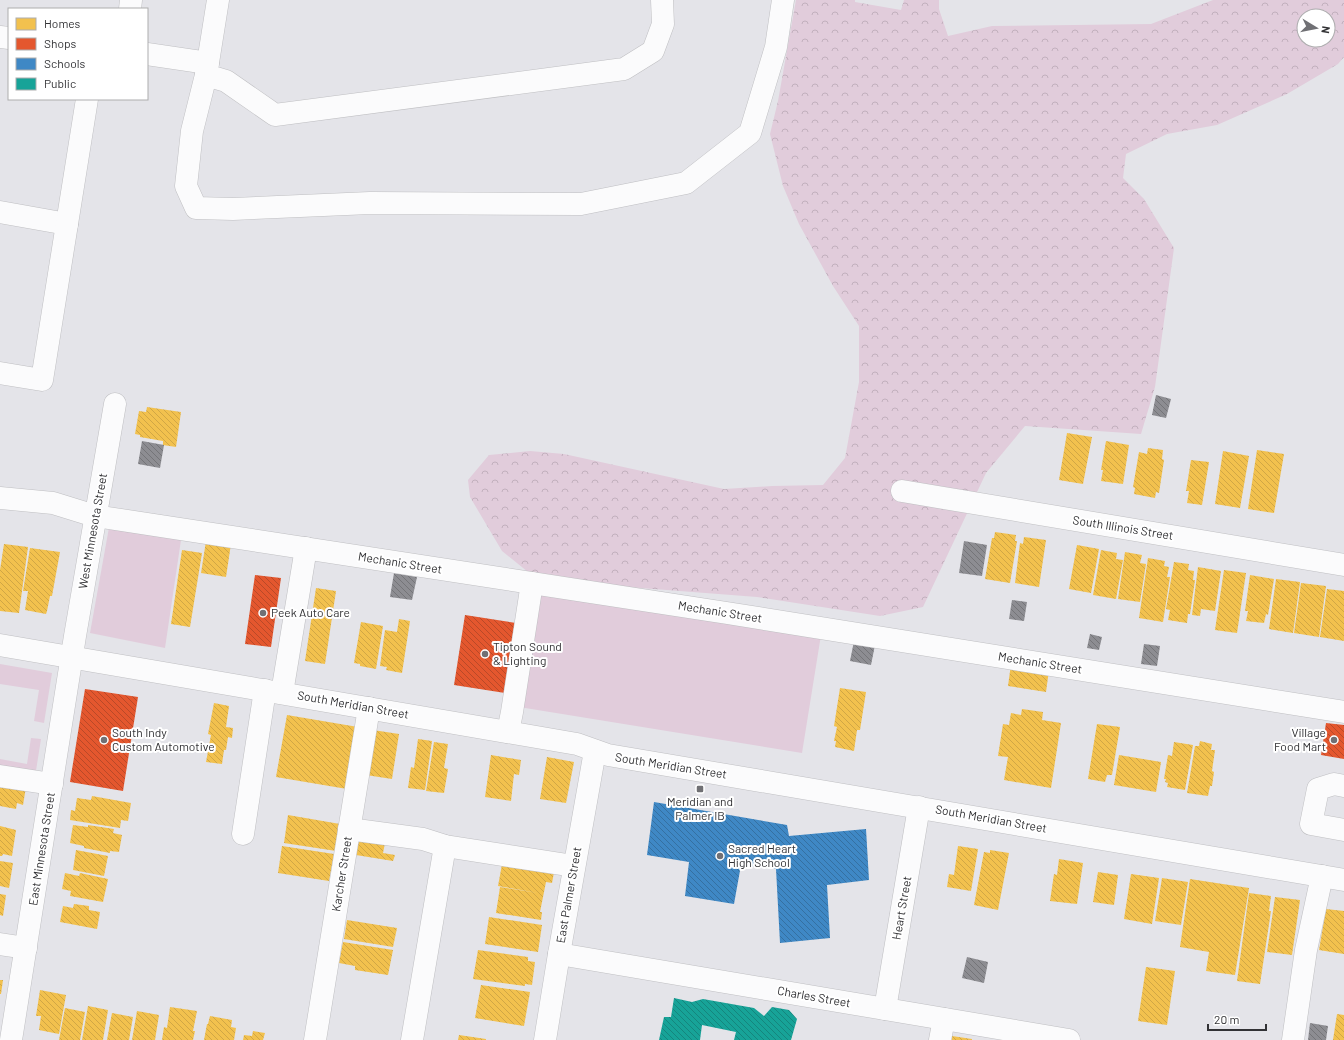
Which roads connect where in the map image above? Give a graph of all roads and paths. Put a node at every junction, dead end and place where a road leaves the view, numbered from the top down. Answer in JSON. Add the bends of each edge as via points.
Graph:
{"nodes":[{"id":1,"x":218,"y":0,"type":"edge"},
{"id":2,"x":662,"y":0,"type":"edge"},
{"id":3,"x":783,"y":0,"type":"edge"},
{"id":4,"x":148,"y":54,"type":"edge"},
{"id":5,"x":207,"y":69,"type":"junction"},
{"id":6,"x":87,"y":100,"type":"edge"},
{"id":7,"x":0,"y":212,"type":"edge"},
{"id":8,"x":67,"y":224,"type":"junction"},
{"id":9,"x":0,"y":373,"type":"edge"},
{"id":10,"x":115,"y":404,"type":"dead end"},
{"id":11,"x":902,"y":491,"type":"dead end"},
{"id":12,"x":0,"y":498,"type":"edge"},
{"id":13,"x":95,"y":516,"type":"junction"},
{"id":14,"x":306,"y":548,"type":"junction"},
{"id":15,"x":1344,"y":564,"type":"edge"},
{"id":16,"x":532,"y":583,"type":"junction"},
{"id":17,"x":0,"y":645,"type":"edge"},
{"id":18,"x":72,"y":657,"type":"junction"},
{"id":19,"x":274,"y":692,"type":"junction"},
{"id":20,"x":369,"y":708,"type":"junction"},
{"id":21,"x":1344,"y":712,"type":"edge"},
{"id":22,"x":508,"y":732,"type":"junction"},
{"id":23,"x":595,"y":751,"type":"junction"},
{"id":24,"x":0,"y":776,"type":"edge"},
{"id":25,"x":52,"y":784,"type":"junction"},
{"id":26,"x":1344,"y":786,"type":"edge"},
{"id":27,"x":919,"y":807,"type":"junction"},
{"id":28,"x":349,"y":828,"type":"junction"},
{"id":29,"x":1344,"y":830,"type":"edge"},
{"id":30,"x":243,"y":834,"type":"dead end"},
{"id":31,"x":445,"y":846,"type":"junction"},
{"id":32,"x":574,"y":866,"type":"junction"},
{"id":33,"x":1338,"y":876,"type":"edge"},
{"id":34,"x":0,"y":944,"type":"edge"},
{"id":35,"x":26,"y":948,"type":"junction"},
{"id":36,"x":559,"y":954,"type":"junction"},
{"id":37,"x":885,"y":1009,"type":"junction"},
{"id":38,"x":944,"y":1019,"type":"junction"},
{"id":39,"x":11,"y":1040,"type":"edge"},
{"id":40,"x":315,"y":1040,"type":"edge"},
{"id":41,"x":412,"y":1040,"type":"edge"},
{"id":42,"x":545,"y":1040,"type":"edge"},
{"id":43,"x":940,"y":1040,"type":"edge"},
{"id":44,"x":1069,"y":1040,"type":"edge"},
{"id":45,"x":1293,"y":1040,"type":"edge"}],
"edges":[{"from":1,"to":5,"type":"street"},
{"from":2,"to":5,"type":"street","via":[[663,24],[653,50],[624,69],[275,115]]},
{"from":3,"to":5,"type":"street","via":[[776,47],[750,133],[686,183],[581,204],[370,203],[233,209],[196,208],[186,186],[192,131]]},
{"from":4,"to":5,"type":"street"},
{"from":6,"to":8,"type":"street"},
{"from":7,"to":8,"type":"street"},
{"from":8,"to":9,"type":"street","via":[[42,380]]},
{"from":10,"to":13,"type":"street","name":"West Minnesota Street"},
{"from":11,"to":15,"type":"street","name":"South Illinois Street"},
{"from":12,"to":13,"type":"street","name":"Mechanic Street","via":[[53,503]]},
{"from":13,"to":14,"type":"street","name":"Mechanic Street"},
{"from":13,"to":18,"type":"street","name":"West Minnesota Street"},
{"from":14,"to":16,"type":"street","name":"Mechanic Street"},
{"from":14,"to":19,"type":"street"},
{"from":16,"to":21,"type":"street","name":"Mechanic Street"},
{"from":16,"to":22,"type":"street"},
{"from":17,"to":18,"type":"street","name":"South Meridian Street"},
{"from":18,"to":19,"type":"street","name":"South Meridian Street"},
{"from":18,"to":25,"type":"street","name":"East Minnesota Street"},
{"from":19,"to":20,"type":"street","name":"South Meridian Street"},
{"from":19,"to":30,"type":"street"},
{"from":20,"to":22,"type":"street","name":"South Meridian Street"},
{"from":20,"to":28,"type":"street","name":"Karcher Street"},
{"from":22,"to":23,"type":"street","name":"South Meridian Street","via":[[577,744]]},
{"from":23,"to":27,"type":"street","name":"South Meridian Street"},
{"from":23,"to":32,"type":"street","name":"East Palmer Street"},
{"from":24,"to":25,"type":"street"},
{"from":25,"to":35,"type":"street","name":"East Minnesota Street"},
{"from":26,"to":29,"type":"street","via":[[1334,784],[1318,789],[1311,824]]},
{"from":27,"to":33,"type":"street","name":"South Meridian Street"},
{"from":27,"to":37,"type":"street","name":"Heart Street"},
{"from":28,"to":31,"type":"street","via":[[423,839]]},
{"from":28,"to":40,"type":"street","name":"Karcher Street"},
{"from":31,"to":32,"type":"street"},
{"from":31,"to":41,"type":"street"},
{"from":32,"to":36,"type":"street","name":"East Palmer Street"},
{"from":33,"to":45,"type":"street","via":[[1306,950]]},
{"from":34,"to":35,"type":"street"},
{"from":35,"to":39,"type":"street","name":"East Minnesota Street"},
{"from":36,"to":37,"type":"street","name":"Charles Street"},
{"from":36,"to":42,"type":"street","name":"East Palmer Street"},
{"from":37,"to":38,"type":"street","name":"Charles Street"},
{"from":38,"to":43,"type":"street"},
{"from":38,"to":44,"type":"street","name":"Charles Street"}]}
